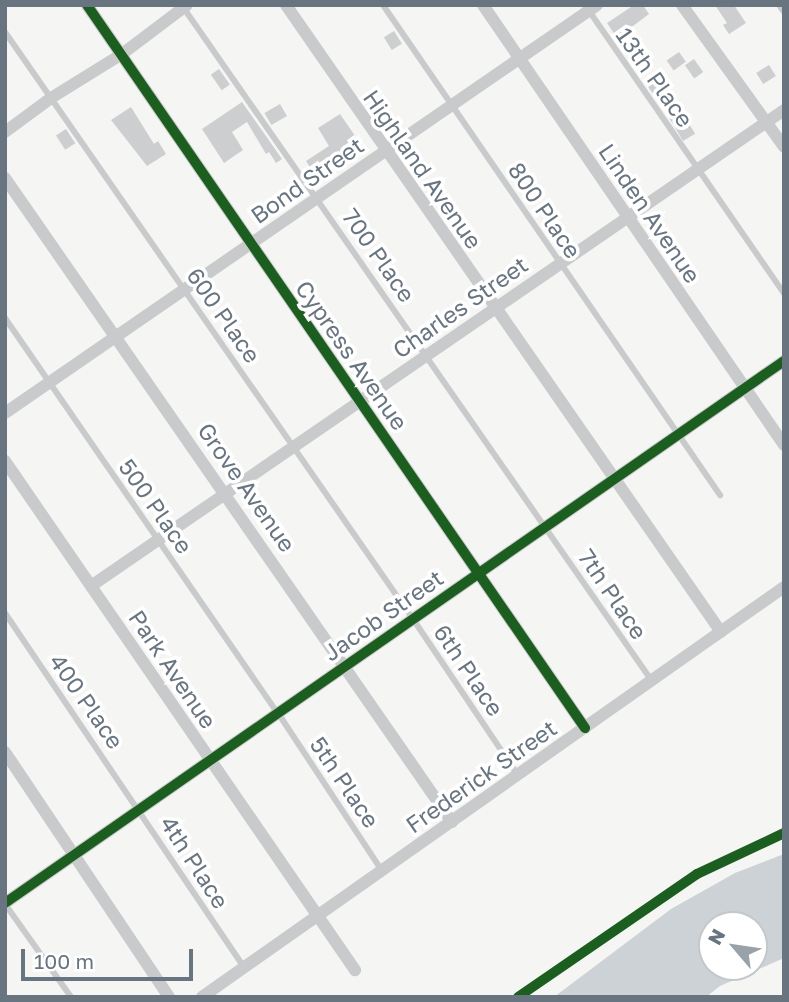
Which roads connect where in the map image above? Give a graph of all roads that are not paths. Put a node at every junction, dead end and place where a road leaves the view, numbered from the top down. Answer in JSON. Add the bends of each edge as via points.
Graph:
{"nodes":[{"id":1,"x":87,"y":5,"type":"edge"},
{"id":2,"x":286,"y":5,"type":"edge"},
{"id":3,"x":383,"y":5,"type":"edge"},
{"id":4,"x":482,"y":5,"type":"edge"},
{"id":5,"x":682,"y":5,"type":"edge"},
{"id":6,"x":779,"y":5,"type":"edge"},
{"id":7,"x":184,"y":6,"type":"edge"},
{"id":8,"x":590,"y":7,"type":"edge"},
{"id":9,"x":784,"y":12,"type":"edge"},
{"id":10,"x":5,"y":32,"type":"edge"},
{"id":11,"x":122,"y":54,"type":"junction"},
{"id":12,"x":519,"y":59,"type":"junction"},
{"id":13,"x":51,"y":98,"type":"junction"},
{"id":14,"x":452,"y":105,"type":"junction"},
{"id":15,"x":784,"y":110,"type":"edge"},
{"id":16,"x":766,"y":122,"type":"junction"},
{"id":17,"x":5,"y":132,"type":"edge"},
{"id":18,"x":784,"y":147,"type":"edge"},
{"id":19,"x":384,"y":152,"type":"junction"},
{"id":20,"x":697,"y":169,"type":"junction"},
{"id":21,"x":5,"y":178,"type":"edge"},
{"id":22,"x":318,"y":197,"type":"junction"},
{"id":23,"x":628,"y":217,"type":"junction"},
{"id":24,"x":250,"y":244,"type":"junction"},
{"id":25,"x":560,"y":264,"type":"junction"},
{"id":26,"x":185,"y":289,"type":"junction"},
{"id":27,"x":784,"y":294,"type":"edge"},
{"id":28,"x":494,"y":308,"type":"junction"},
{"id":29,"x":5,"y":318,"type":"edge"},
{"id":30,"x":117,"y":336,"type":"junction"},
{"id":31,"x":427,"y":355,"type":"junction"},
{"id":32,"x":784,"y":361,"type":"edge"},
{"id":33,"x":50,"y":383,"type":"junction"},
{"id":34,"x":745,"y":388,"type":"junction"},
{"id":35,"x":359,"y":402,"type":"junction"},
{"id":36,"x":5,"y":413,"type":"edge"},
{"id":37,"x":679,"y":433,"type":"junction"},
{"id":38,"x":784,"y":445,"type":"edge"},
{"id":39,"x":294,"y":446,"type":"junction"},
{"id":40,"x":5,"y":460,"type":"edge"},
{"id":41,"x":614,"y":479,"type":"junction"},
{"id":42,"x":225,"y":494,"type":"junction"},
{"id":43,"x":720,"y":495,"type":"dead end"},
{"id":44,"x":546,"y":526,"type":"junction"},
{"id":45,"x":158,"y":540,"type":"junction"},
{"id":46,"x":478,"y":574,"type":"junction"},
{"id":47,"x":91,"y":586,"type":"junction"},
{"id":48,"x":784,"y":587,"type":"edge"},
{"id":49,"x":5,"y":614,"type":"edge"},
{"id":50,"x":414,"y":619,"type":"junction"},
{"id":51,"x":721,"y":632,"type":"junction"},
{"id":52,"x":345,"y":667,"type":"junction"},
{"id":53,"x":652,"y":681,"type":"junction"},
{"id":54,"x":278,"y":713,"type":"junction"},
{"id":55,"x":585,"y":728,"type":"junction"},
{"id":56,"x":5,"y":752,"type":"edge"},
{"id":57,"x":211,"y":760,"type":"junction"},
{"id":58,"x":518,"y":775,"type":"junction"},
{"id":59,"x":140,"y":809,"type":"junction"},
{"id":60,"x":452,"y":822,"type":"junction"},
{"id":61,"x":76,"y":854,"type":"junction"},
{"id":62,"x":382,"y":871,"type":"junction"},
{"id":63,"x":5,"y":903,"type":"edge"},
{"id":64,"x":318,"y":917,"type":"junction"},
{"id":65,"x":245,"y":968,"type":"junction"},
{"id":66,"x":355,"y":970,"type":"dead end"},
{"id":67,"x":71,"y":997,"type":"edge"},
{"id":68,"x":169,"y":997,"type":"edge"},
{"id":69,"x":202,"y":997,"type":"edge"}],
"edges":[{"from":1,"to":11,"type":"street","name":"Cypress Avenue"},
{"from":2,"to":19,"type":"street","name":"Highland Avenue"},
{"from":3,"to":14,"type":"lane","name":"800 Place"},
{"from":4,"to":12,"type":"street","name":"Linden Avenue"},
{"from":5,"to":16,"type":"street"},
{"from":6,"to":9,"type":"lane"},
{"from":7,"to":11,"type":"street"},
{"from":7,"to":22,"type":"lane","name":"700 Place"},
{"from":8,"to":12,"type":"street","name":"Bond Street"},
{"from":8,"to":20,"type":"lane","name":"13th Place"},
{"from":10,"to":13,"type":"lane","name":"600 Place"},
{"from":11,"to":13,"type":"street"},
{"from":11,"to":24,"type":"street","name":"Cypress Avenue"},
{"from":12,"to":14,"type":"street","name":"Bond Street"},
{"from":12,"to":23,"type":"street","name":"Linden Avenue"},
{"from":13,"to":17,"type":"street"},
{"from":13,"to":26,"type":"lane","name":"600 Place"},
{"from":14,"to":19,"type":"street","name":"Bond Street"},
{"from":14,"to":25,"type":"lane","name":"800 Place"},
{"from":15,"to":16,"type":"street","name":"Charles Street"},
{"from":16,"to":18,"type":"street"},
{"from":16,"to":20,"type":"street","name":"Charles Street"},
{"from":19,"to":22,"type":"street","name":"Bond Street"},
{"from":19,"to":28,"type":"street","name":"Highland Avenue"},
{"from":20,"to":23,"type":"street","name":"Charles Street"},
{"from":20,"to":27,"type":"lane","name":"13th Place"},
{"from":21,"to":30,"type":"street","name":"Grove Avenue"},
{"from":22,"to":24,"type":"street","name":"Bond Street"},
{"from":22,"to":31,"type":"lane","name":"700 Place"},
{"from":23,"to":25,"type":"street","name":"Charles Street"},
{"from":23,"to":34,"type":"street","name":"Linden Avenue"},
{"from":24,"to":26,"type":"street","name":"Bond Street"},
{"from":24,"to":35,"type":"street","name":"Cypress Avenue"},
{"from":25,"to":28,"type":"street","name":"Charles Street"},
{"from":25,"to":37,"type":"lane","name":"800 Place"},
{"from":26,"to":30,"type":"street","name":"Bond Street"},
{"from":26,"to":39,"type":"lane","name":"600 Place"},
{"from":28,"to":31,"type":"street","name":"Charles Street"},
{"from":28,"to":41,"type":"street","name":"Highland Avenue"},
{"from":29,"to":33,"type":"lane","name":"500 Place"},
{"from":30,"to":33,"type":"street","name":"Bond Street"},
{"from":30,"to":42,"type":"street","name":"Grove Avenue"},
{"from":31,"to":35,"type":"street","name":"Charles Street"},
{"from":31,"to":44,"type":"lane","name":"700 Place"},
{"from":32,"to":34,"type":"street","name":"Jacob Street"},
{"from":33,"to":36,"type":"street","name":"Bond Street"},
{"from":33,"to":45,"type":"lane","name":"500 Place"},
{"from":34,"to":37,"type":"street","name":"Jacob Street"},
{"from":34,"to":38,"type":"street","name":"Linden Avenue"},
{"from":35,"to":39,"type":"street","name":"Charles Street"},
{"from":35,"to":46,"type":"street","name":"Cypress Avenue"},
{"from":37,"to":41,"type":"street","name":"Jacob Street"},
{"from":37,"to":43,"type":"lane","name":"800 Place"},
{"from":39,"to":42,"type":"street","name":"Charles Street"},
{"from":39,"to":50,"type":"lane","name":"600 Place"},
{"from":40,"to":47,"type":"street","name":"Park Avenue"},
{"from":41,"to":44,"type":"street","name":"Jacob Street"},
{"from":41,"to":51,"type":"street","name":"Highland Avenue"},
{"from":42,"to":45,"type":"street","name":"Charles Street"},
{"from":42,"to":52,"type":"street","name":"Grove Avenue"},
{"from":44,"to":46,"type":"street","name":"Jacob Street"},
{"from":44,"to":53,"type":"lane","name":"7th Place"},
{"from":45,"to":47,"type":"street","name":"Charles Street"},
{"from":45,"to":54,"type":"lane","name":"500 Place"},
{"from":46,"to":50,"type":"street","name":"Jacob Street"},
{"from":46,"to":55,"type":"street","name":"Cypress Avenue"},
{"from":47,"to":57,"type":"street","name":"Park Avenue"},
{"from":48,"to":51,"type":"street","name":"Frederick Street"},
{"from":49,"to":59,"type":"lane","name":"400 Place"},
{"from":50,"to":52,"type":"street","name":"Jacob Street"},
{"from":50,"to":58,"type":"lane","name":"6th Place"},
{"from":51,"to":53,"type":"street","name":"Frederick Street"},
{"from":52,"to":54,"type":"street","name":"Jacob Street"},
{"from":52,"to":60,"type":"street","name":"Grove Avenue"},
{"from":53,"to":55,"type":"street","name":"Frederick Street"},
{"from":54,"to":57,"type":"street","name":"Jacob Street"},
{"from":54,"to":62,"type":"lane","name":"5th Place"},
{"from":55,"to":58,"type":"street","name":"Frederick Street"},
{"from":56,"to":61,"type":"street"},
{"from":57,"to":59,"type":"street","name":"Jacob Street"},
{"from":57,"to":64,"type":"street","name":"Park Avenue"},
{"from":58,"to":60,"type":"street","name":"Frederick Street"},
{"from":59,"to":61,"type":"street","name":"Jacob Street"},
{"from":59,"to":65,"type":"lane","name":"4th Place"},
{"from":60,"to":62,"type":"street","name":"Frederick Street"},
{"from":61,"to":63,"type":"street","name":"Jacob Street"},
{"from":61,"to":68,"type":"street"},
{"from":62,"to":64,"type":"street","name":"Frederick Street"},
{"from":63,"to":67,"type":"lane"},
{"from":64,"to":65,"type":"street","name":"Frederick Street"},
{"from":64,"to":66,"type":"street","name":"Park Avenue"},
{"from":65,"to":69,"type":"street","name":"Frederick Street"}]}
